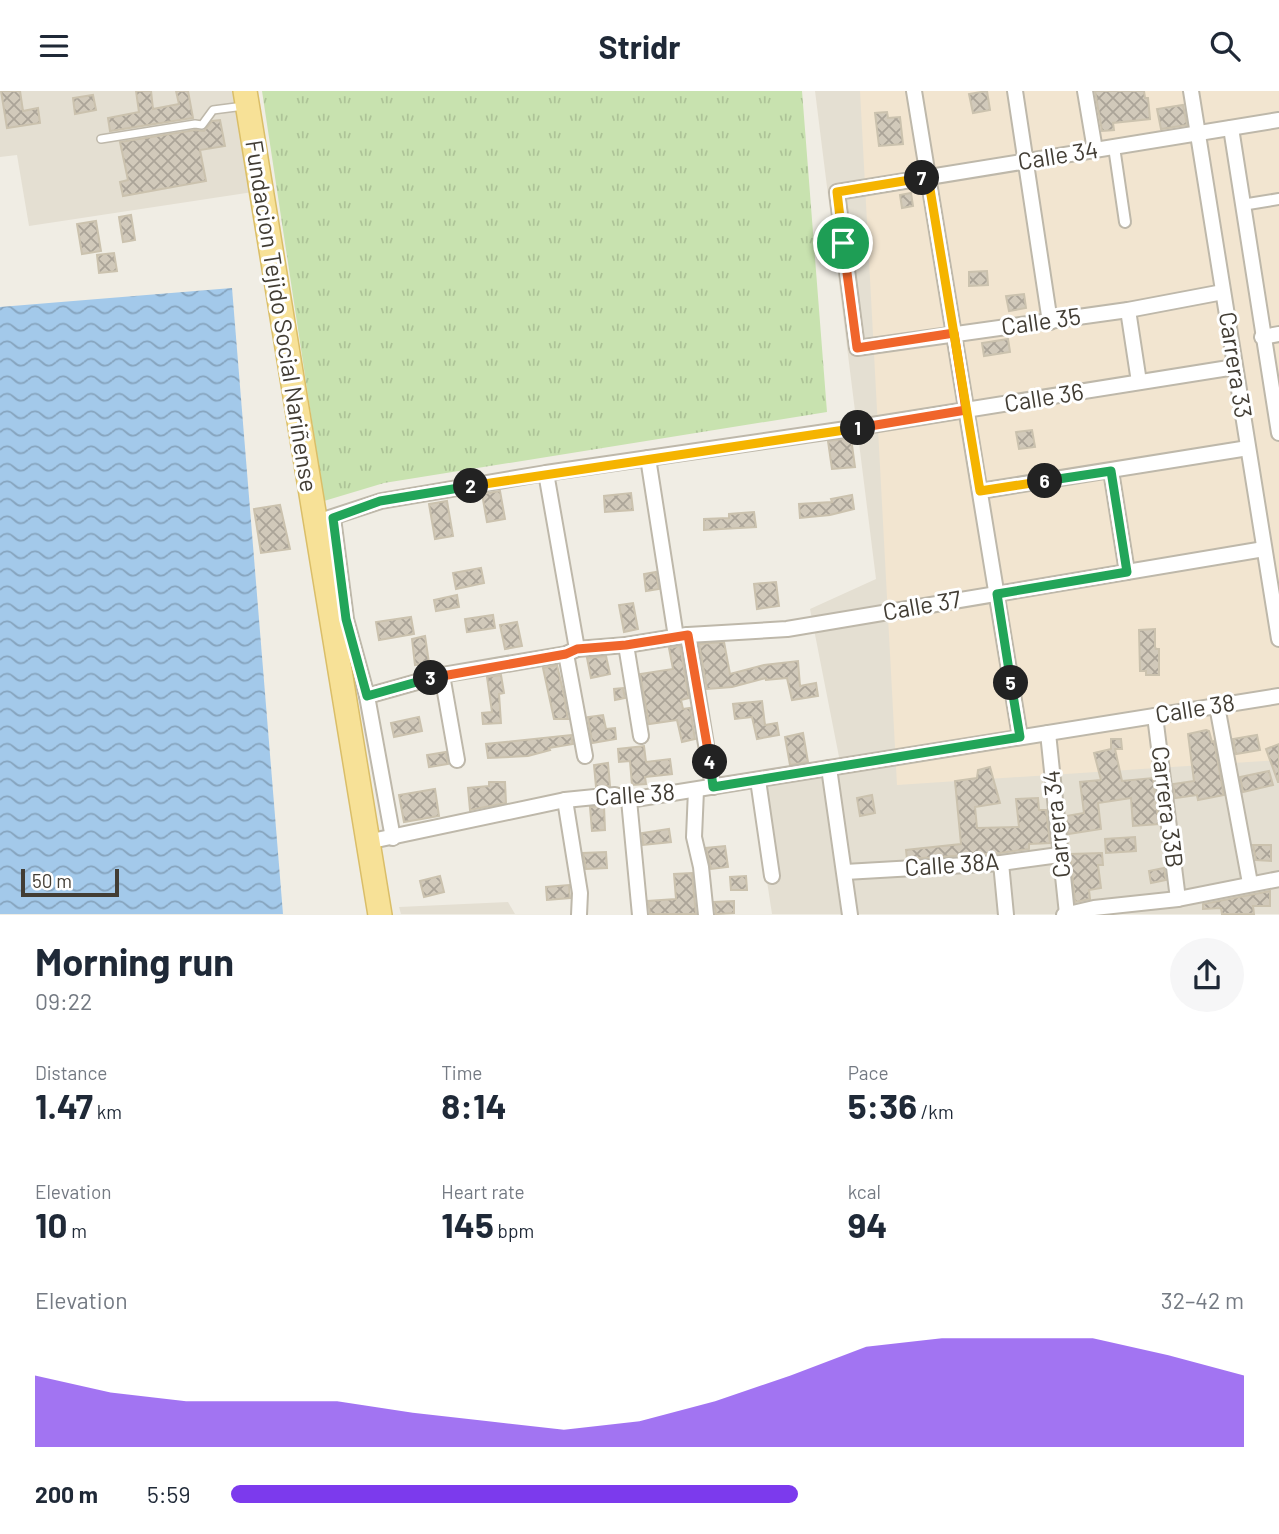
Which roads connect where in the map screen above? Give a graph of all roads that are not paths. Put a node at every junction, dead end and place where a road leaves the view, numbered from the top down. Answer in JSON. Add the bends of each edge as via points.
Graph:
{"nodes":[{"id":1,"x":914,"y":91,"type":"edge"},
{"id":2,"x":1015,"y":91,"type":"edge"},
{"id":3,"x":1085,"y":91,"type":"edge"},
{"id":4,"x":1191,"y":91,"type":"edge"},
{"id":5,"x":246,"y":98,"type":"edge"},
{"id":6,"x":1279,"y":120,"type":"edge"},
{"id":7,"x":1231,"y":128,"type":"junction"},
{"id":8,"x":1198,"y":133,"type":"junction"},
{"id":9,"x":101,"y":139,"type":"dead end"},
{"id":10,"x":1114,"y":147,"type":"junction"},
{"id":11,"x":1095,"y":150,"type":"junction"},
{"id":12,"x":1027,"y":161,"type":"junction"},
{"id":13,"x":928,"y":177,"type":"junction"},
{"id":14,"x":1279,"y":199,"type":"edge"},
{"id":15,"x":1242,"y":205,"type":"junction"},
{"id":16,"x":1125,"y":222,"type":"dead end"},
{"id":17,"x":1223,"y":292,"type":"junction"},
{"id":18,"x":1128,"y":310,"type":"junction"},
{"id":19,"x":1050,"y":322,"type":"junction"},
{"id":20,"x":954,"y":333,"type":"junction"},
{"id":21,"x":1279,"y":334,"type":"edge"},
{"id":22,"x":1262,"y":337,"type":"junction"},
{"id":23,"x":857,"y":348,"type":"joint"},
{"id":24,"x":1235,"y":367,"type":"junction"},
{"id":25,"x":1139,"y":382,"type":"junction"},
{"id":26,"x":966,"y":410,"type":"junction"},
{"id":27,"x":1279,"y":433,"type":"edge"},
{"id":28,"x":1248,"y":448,"type":"junction"},
{"id":29,"x":648,"y":458,"type":"junction"},
{"id":30,"x":1111,"y":471,"type":"junction"},
{"id":31,"x":545,"y":473,"type":"junction"},
{"id":32,"x":980,"y":491,"type":"junction"},
{"id":33,"x":324,"y":521,"type":"junction"},
{"id":34,"x":1264,"y":549,"type":"junction"},
{"id":35,"x":1127,"y":572,"type":"junction"},
{"id":36,"x":997,"y":594,"type":"junction"},
{"id":37,"x":1278,"y":631,"type":"edge"},
{"id":38,"x":682,"y":636,"type":"junction"},
{"id":39,"x":626,"y":645,"type":"junction"},
{"id":40,"x":571,"y":652,"type":"junction"},
{"id":41,"x":442,"y":675,"type":"junction"},
{"id":42,"x":367,"y":696,"type":"junction"},
{"id":43,"x":1279,"y":696,"type":"edge"},
{"id":44,"x":1217,"y":706,"type":"junction"},
{"id":45,"x":1155,"y":716,"type":"junction"},
{"id":46,"x":1048,"y":733,"type":"junction"},
{"id":47,"x":641,"y":736,"type":"dead end"},
{"id":48,"x":1020,"y":737,"type":"junction"},
{"id":49,"x":585,"y":757,"type":"dead end"},
{"id":50,"x":457,"y":760,"type":"dead end"},
{"id":51,"x":829,"y":768,"type":"junction"},
{"id":52,"x":758,"y":780,"type":"junction"},
{"id":53,"x":713,"y":787,"type":"junction"},
{"id":54,"x":696,"y":789,"type":"junction"},
{"id":55,"x":565,"y":800,"type":"junction"},
{"id":56,"x":629,"y":800,"type":"junction"},
{"id":57,"x":393,"y":838,"type":"junction"},
{"id":58,"x":367,"y":842,"type":"junction"},
{"id":59,"x":1059,"y":855,"type":"junction"},
{"id":60,"x":1001,"y":863,"type":"junction"},
{"id":61,"x":845,"y":872,"type":"junction"},
{"id":62,"x":772,"y":876,"type":"dead end"},
{"id":63,"x":1279,"y":879,"type":"edge"},
{"id":64,"x":1250,"y":883,"type":"junction"},
{"id":65,"x":1178,"y":899,"type":"junction"},
{"id":66,"x":1066,"y":914,"type":"edge"},
{"id":67,"x":380,"y":915,"type":"edge"},
{"id":68,"x":579,"y":915,"type":"edge"},
{"id":69,"x":640,"y":915,"type":"edge"},
{"id":70,"x":706,"y":915,"type":"edge"},
{"id":71,"x":850,"y":915,"type":"edge"},
{"id":72,"x":1006,"y":915,"type":"edge"}],
"edges":[{"from":1,"to":13,"type":"street"},
{"from":2,"to":12,"type":"street"},
{"from":3,"to":11,"type":"street"},
{"from":4,"to":8,"type":"street","name":"Carrera 33"},
{"from":5,"to":9,"type":"lane","via":[[213,110],[202,125]]},
{"from":5,"to":33,"type":"main road","name":"Fundacion Tejido Social Nariñense"},
{"from":6,"to":7,"type":"street","name":"Calle 34"},
{"from":7,"to":8,"type":"street","name":"Calle 34"},
{"from":7,"to":15,"type":"street"},
{"from":8,"to":10,"type":"street","name":"Calle 34"},
{"from":8,"to":17,"type":"street","name":"Carrera 33"},
{"from":10,"to":11,"type":"street","name":"Calle 34"},
{"from":10,"to":16,"type":"street"},
{"from":11,"to":12,"type":"street","name":"Calle 34"},
{"from":12,"to":13,"type":"street","name":"Calle 34"},
{"from":12,"to":19,"type":"street"},
{"from":13,"to":20,"type":"street"},
{"from":13,"to":23,"type":"street","name":"Calle 34","via":[[837,192]]},
{"from":14,"to":15,"type":"street"},
{"from":15,"to":22,"type":"street"},
{"from":17,"to":18,"type":"street","name":"Calle 35"},
{"from":17,"to":24,"type":"street","name":"Carrera 33"},
{"from":18,"to":19,"type":"street","name":"Calle 35"},
{"from":18,"to":25,"type":"street"},
{"from":19,"to":20,"type":"street","name":"Calle 35"},
{"from":20,"to":23,"type":"street","name":"Calle 35"},
{"from":20,"to":26,"type":"street"},
{"from":21,"to":22,"type":"street"},
{"from":22,"to":27,"type":"street"},
{"from":24,"to":25,"type":"street","name":"Calle 36"},
{"from":24,"to":28,"type":"street","name":"Carrera 33"},
{"from":25,"to":26,"type":"street","name":"Calle 36"},
{"from":26,"to":29,"type":"street","name":"Calle 36"},
{"from":26,"to":32,"type":"street"},
{"from":28,"to":30,"type":"street"},
{"from":28,"to":34,"type":"street","name":"Carrera 33"},
{"from":29,"to":31,"type":"street","name":"Calle 36"},
{"from":29,"to":38,"type":"street"},
{"from":30,"to":32,"type":"street"},
{"from":30,"to":35,"type":"street"},
{"from":31,"to":33,"type":"street","name":"Calle 36","via":[[380,501]]},
{"from":31,"to":40,"type":"street"},
{"from":32,"to":36,"type":"street"},
{"from":33,"to":42,"type":"street"},
{"from":33,"to":58,"type":"main road","name":"Fundacion Tejido Social Nariñense"},
{"from":34,"to":35,"type":"street","name":"Calle 37"},
{"from":34,"to":37,"type":"street","name":"Carrera 33"},
{"from":35,"to":36,"type":"street","name":"Calle 37"},
{"from":36,"to":38,"type":"street","name":"Calle 37","via":[[787,629]]},
{"from":36,"to":48,"type":"street"},
{"from":38,"to":39,"type":"street","name":"Calle 37"},
{"from":38,"to":53,"type":"street"},
{"from":39,"to":40,"type":"street","name":"Calle 37"},
{"from":39,"to":47,"type":"street"},
{"from":40,"to":41,"type":"street","name":"Calle 37"},
{"from":40,"to":49,"type":"street"},
{"from":41,"to":42,"type":"street","name":"Calle 37"},
{"from":41,"to":50,"type":"street"},
{"from":42,"to":57,"type":"street"},
{"from":43,"to":44,"type":"street","name":"Calle 38"},
{"from":44,"to":45,"type":"street","name":"Calle 38"},
{"from":44,"to":64,"type":"street"},
{"from":45,"to":46,"type":"street","name":"Calle 38"},
{"from":45,"to":65,"type":"street","name":"Carrera 33B"},
{"from":46,"to":48,"type":"street","name":"Calle 38"},
{"from":46,"to":59,"type":"street","name":"Carrera 34"},
{"from":48,"to":51,"type":"street","name":"Calle 38"},
{"from":51,"to":52,"type":"street","name":"Calle 38"},
{"from":51,"to":61,"type":"street"},
{"from":52,"to":53,"type":"street","name":"Calle 38"},
{"from":52,"to":62,"type":"street"},
{"from":53,"to":54,"type":"street","name":"Calle 38"},
{"from":54,"to":56,"type":"street","name":"Calle 38"},
{"from":54,"to":70,"type":"street","via":[[694,837]]},
{"from":55,"to":56,"type":"street","name":"Calle 38","via":[[615,795]]},
{"from":55,"to":57,"type":"street","name":"Calle 38"},
{"from":55,"to":68,"type":"street","via":[[580,893]]},
{"from":56,"to":69,"type":"street"},
{"from":57,"to":58,"type":"street","name":"Calle 38"},
{"from":58,"to":67,"type":"main road","name":"Fundacion Tejido Social Nariñense"},
{"from":59,"to":60,"type":"street","name":"Calle 38A"},
{"from":59,"to":66,"type":"street","name":"Carrera 34"},
{"from":60,"to":61,"type":"street","name":"Calle 38A"},
{"from":60,"to":72,"type":"street"},
{"from":61,"to":71,"type":"street"},
{"from":63,"to":64,"type":"street"},
{"from":64,"to":65,"type":"street"},
{"from":65,"to":66,"type":"street"}]}
